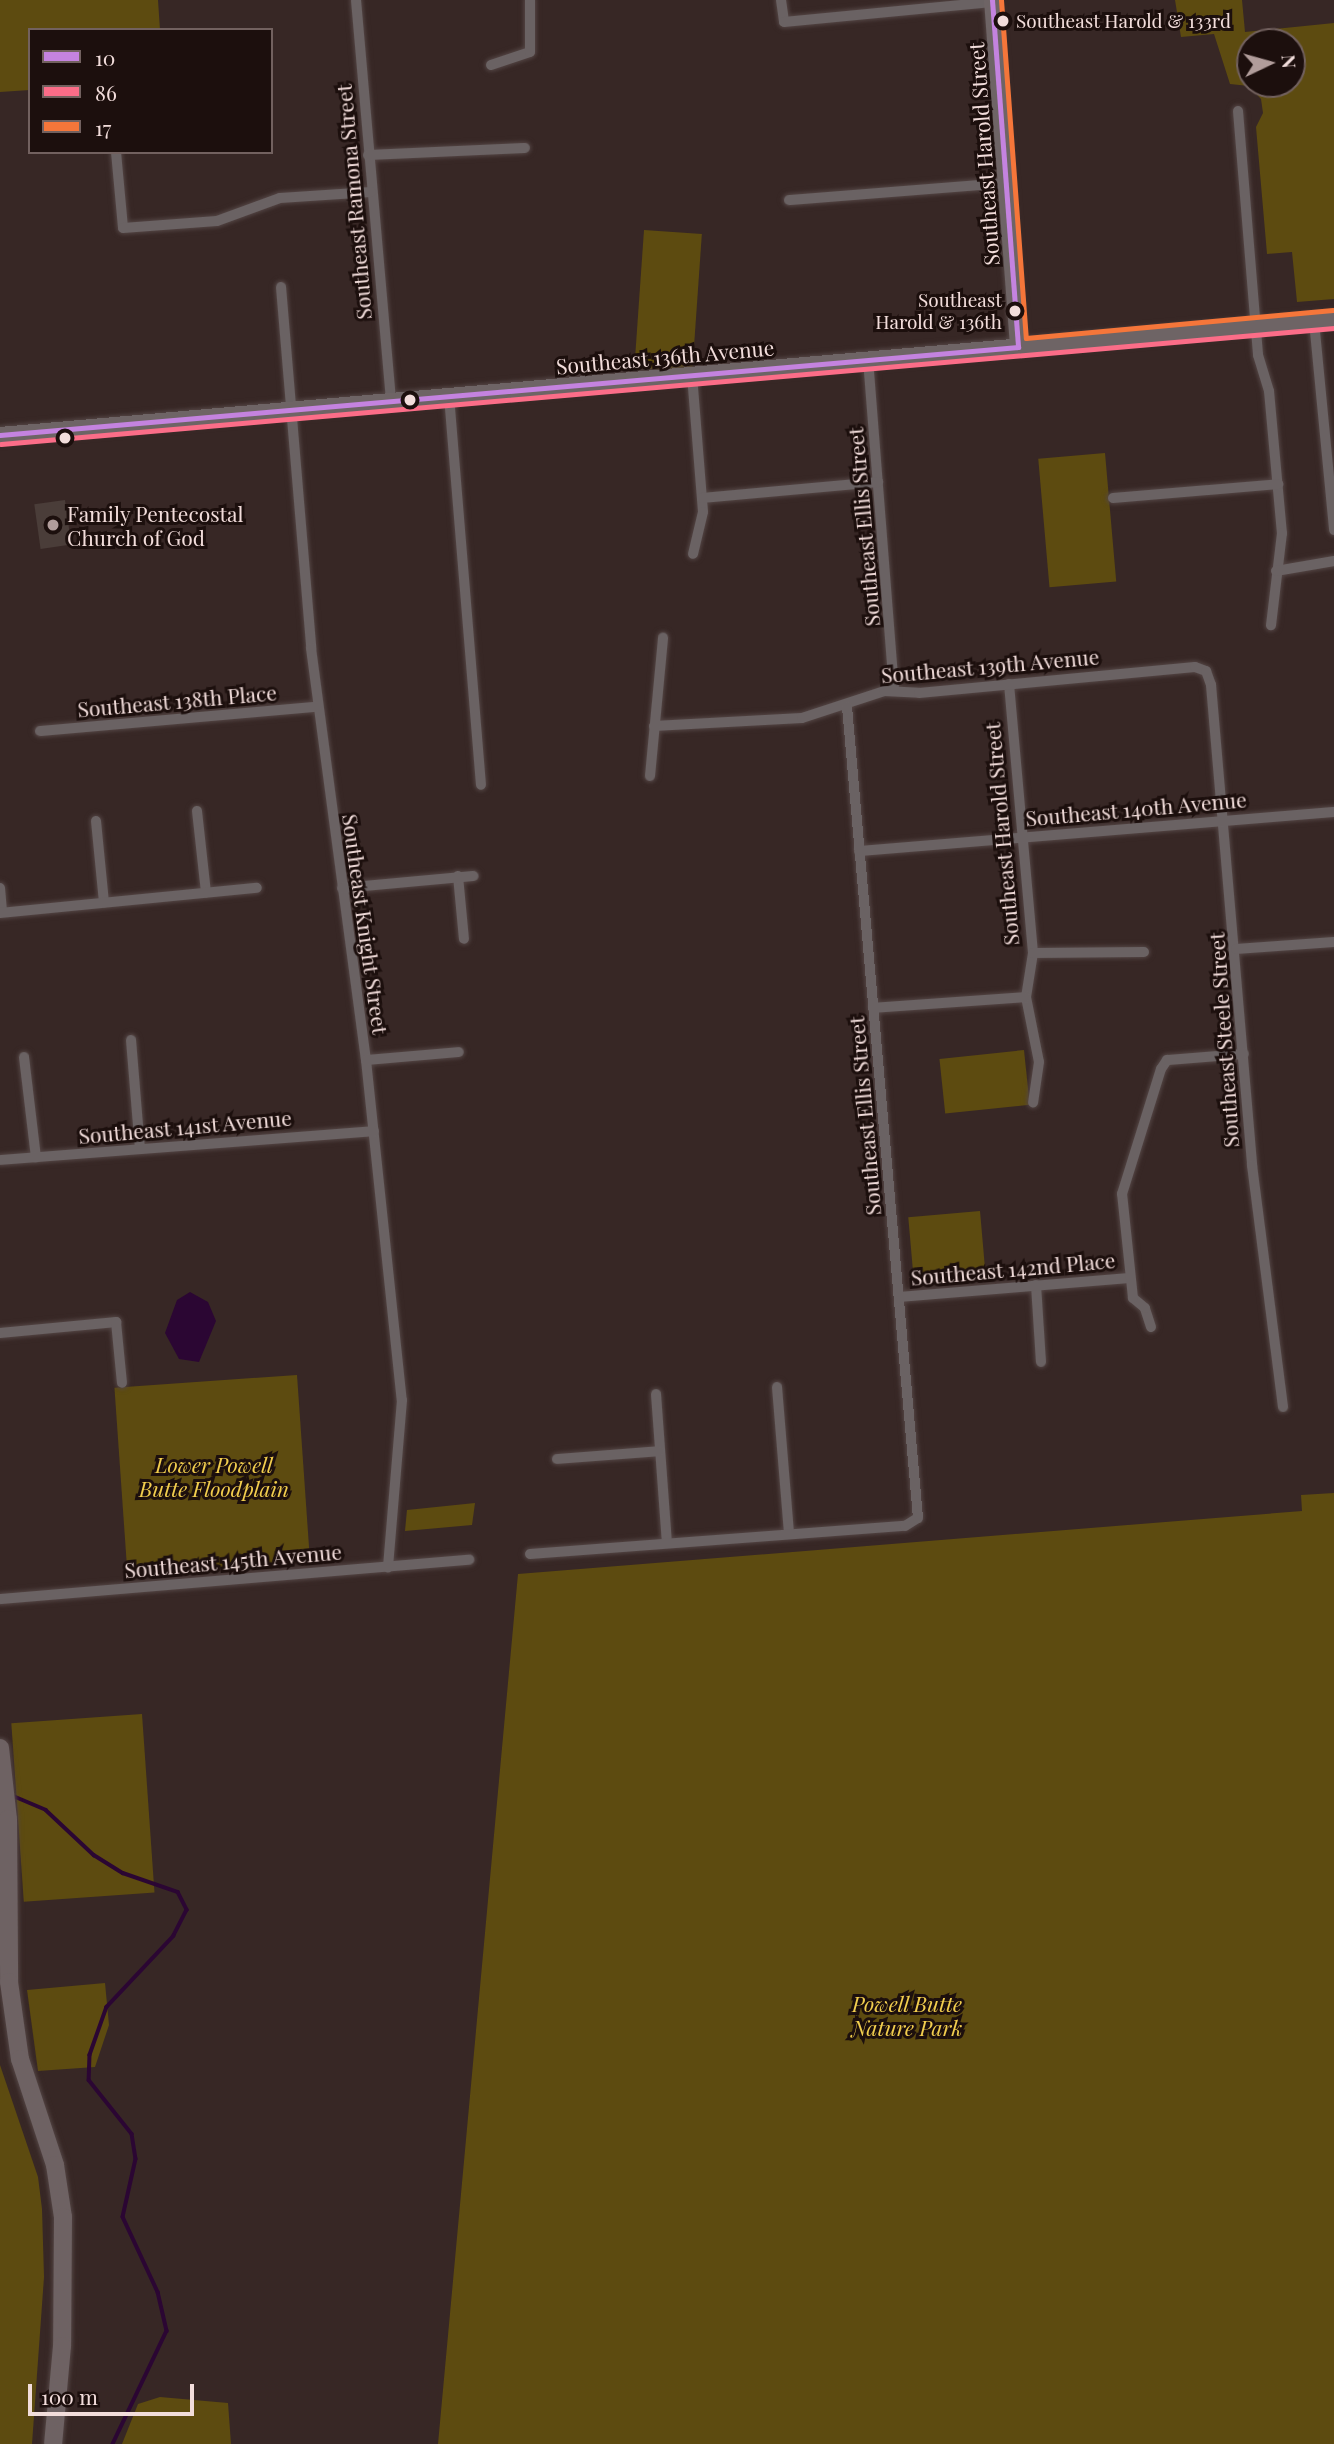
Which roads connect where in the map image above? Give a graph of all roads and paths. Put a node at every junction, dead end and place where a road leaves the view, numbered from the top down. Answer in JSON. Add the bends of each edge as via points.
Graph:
{"nodes":[{"id":1,"x":356,"y":0,"type":"edge"},
{"id":2,"x":530,"y":0,"type":"edge"},
{"id":3,"x":781,"y":0,"type":"edge"},
{"id":4,"x":992,"y":1,"type":"edge"},
{"id":5,"x":491,"y":65,"type":"dead end"},
{"id":6,"x":1238,"y":111,"type":"dead end"},
{"id":7,"x":526,"y":148,"type":"dead end"},
{"id":8,"x":116,"y":154,"type":"edge"},
{"id":9,"x":368,"y":155,"type":"junction"},
{"id":10,"x":1006,"y":183,"type":"junction"},
{"id":11,"x":371,"y":192,"type":"junction"},
{"id":12,"x":789,"y":200,"type":"dead end"},
{"id":13,"x":281,"y":287,"type":"dead end"},
{"id":14,"x":1334,"y":319,"type":"edge"},
{"id":15,"x":1314,"y":321,"type":"junction"},
{"id":16,"x":1256,"y":326,"type":"junction"},
{"id":17,"x":1018,"y":347,"type":"junction"},
{"id":18,"x":868,"y":359,"type":"junction"},
{"id":19,"x":692,"y":375,"type":"junction"},
{"id":20,"x":449,"y":396,"type":"junction"},
{"id":21,"x":391,"y":401,"type":"junction"},
{"id":22,"x":288,"y":411,"type":"junction"},
{"id":23,"x":0,"y":435,"type":"edge"},
{"id":24,"x":878,"y":482,"type":"junction"},
{"id":25,"x":1278,"y":484,"type":"junction"},
{"id":26,"x":702,"y":498,"type":"junction"},
{"id":27,"x":1113,"y":498,"type":"dead end"},
{"id":28,"x":1334,"y":530,"type":"edge"},
{"id":29,"x":693,"y":554,"type":"dead end"},
{"id":30,"x":1334,"y":561,"type":"edge"},
{"id":31,"x":1276,"y":571,"type":"junction"},
{"id":32,"x":1271,"y":625,"type":"dead end"},
{"id":33,"x":663,"y":638,"type":"dead end"},
{"id":34,"x":1206,"y":671,"type":"joint"},
{"id":35,"x":1009,"y":684,"type":"junction"},
{"id":36,"x":894,"y":691,"type":"junction"},
{"id":37,"x":846,"y":706,"type":"junction"},
{"id":38,"x":317,"y":708,"type":"junction"},
{"id":39,"x":654,"y":726,"type":"junction"},
{"id":40,"x":40,"y":731,"type":"dead end"},
{"id":41,"x":650,"y":776,"type":"dead end"},
{"id":42,"x":481,"y":786,"type":"dead end"},
{"id":43,"x":197,"y":811,"type":"dead end"},
{"id":44,"x":1334,"y":812,"type":"edge"},
{"id":45,"x":1224,"y":820,"type":"junction"},
{"id":46,"x":96,"y":821,"type":"dead end"},
{"id":47,"x":1020,"y":838,"type":"junction"},
{"id":48,"x":859,"y":851,"type":"junction"},
{"id":49,"x":458,"y":876,"type":"junction"},
{"id":50,"x":473,"y":876,"type":"dead end"},
{"id":51,"x":0,"y":888,"type":"edge"},
{"id":52,"x":257,"y":888,"type":"dead end"},
{"id":53,"x":342,"y":888,"type":"junction"},
{"id":54,"x":206,"y":893,"type":"junction"},
{"id":55,"x":104,"y":903,"type":"junction"},
{"id":56,"x":1,"y":913,"type":"edge"},
{"id":57,"x":464,"y":939,"type":"dead end"},
{"id":58,"x":1334,"y":942,"type":"edge"},
{"id":59,"x":1236,"y":949,"type":"junction"},
{"id":60,"x":1144,"y":952,"type":"dead end"},
{"id":61,"x":1032,"y":953,"type":"junction"},
{"id":62,"x":1026,"y":997,"type":"junction"},
{"id":63,"x":873,"y":1008,"type":"junction"},
{"id":64,"x":131,"y":1040,"type":"dead end"},
{"id":65,"x":459,"y":1052,"type":"dead end"},
{"id":66,"x":1244,"y":1054,"type":"junction"},
{"id":67,"x":24,"y":1057,"type":"dead end"},
{"id":68,"x":366,"y":1060,"type":"junction"},
{"id":69,"x":1033,"y":1103,"type":"dead end"},
{"id":70,"x":374,"y":1131,"type":"junction"},
{"id":71,"x":140,"y":1149,"type":"junction"},
{"id":72,"x":36,"y":1157,"type":"junction"},
{"id":73,"x":0,"y":1160,"type":"edge"},
{"id":74,"x":1129,"y":1278,"type":"junction"},
{"id":75,"x":1036,"y":1285,"type":"junction"},
{"id":76,"x":900,"y":1297,"type":"junction"},
{"id":77,"x":1151,"y":1326,"type":"dead end"},
{"id":78,"x":0,"y":1332,"type":"edge"},
{"id":79,"x":1041,"y":1362,"type":"dead end"},
{"id":80,"x":122,"y":1383,"type":"dead end"},
{"id":81,"x":777,"y":1387,"type":"dead end"},
{"id":82,"x":656,"y":1394,"type":"dead end"},
{"id":83,"x":1283,"y":1407,"type":"dead end"},
{"id":84,"x":660,"y":1451,"type":"junction"},
{"id":85,"x":557,"y":1459,"type":"dead end"},
{"id":86,"x":789,"y":1534,"type":"junction"},
{"id":87,"x":667,"y":1544,"type":"junction"},
{"id":88,"x":530,"y":1554,"type":"dead end"},
{"id":89,"x":469,"y":1560,"type":"dead end"},
{"id":90,"x":388,"y":1567,"type":"junction"},
{"id":91,"x":0,"y":1599,"type":"edge"},
{"id":92,"x":1,"y":1753,"type":"edge"},
{"id":93,"x":5,"y":1817,"type":"edge"},
{"id":94,"x":0,"y":1870,"type":"edge"},
{"id":95,"x":8,"y":1889,"type":"junction"},
{"id":96,"x":53,"y":2444,"type":"edge"}],
"edges":[{"from":1,"to":9,"type":"street","name":"Southeast Ramona Street"},
{"from":2,"to":5,"type":"street","via":[[530,52]]},
{"from":3,"to":4,"type":"street","via":[[784,22]]},
{"from":4,"to":10,"type":"street","name":"Southeast Harold Street"},
{"from":6,"to":16,"type":"street"},
{"from":7,"to":9,"type":"street"},
{"from":8,"to":11,"type":"street","via":[[123,228],[217,220],[280,198]]},
{"from":9,"to":11,"type":"street","name":"Southeast Ramona Street"},
{"from":10,"to":12,"type":"street"},
{"from":10,"to":17,"type":"street","name":"Southeast Harold Street"},
{"from":11,"to":21,"type":"street","name":"Southeast Ramona Street"},
{"from":13,"to":22,"type":"street","name":"Southeast Knight Street"},
{"from":14,"to":15,"type":"street","name":"Southeast 136th Avenue"},
{"from":15,"to":16,"type":"street","name":"Southeast 136th Avenue"},
{"from":15,"to":28,"type":"street"},
{"from":16,"to":17,"type":"street","name":"Southeast 136th Avenue"},
{"from":16,"to":25,"type":"street","via":[[1269,391]]},
{"from":17,"to":18,"type":"street","name":"Southeast 136th Avenue"},
{"from":18,"to":19,"type":"street","name":"Southeast 136th Avenue"},
{"from":18,"to":24,"type":"street","name":"Southeast Ellis Street"},
{"from":19,"to":20,"type":"street","name":"Southeast 136th Avenue"},
{"from":19,"to":26,"type":"street"},
{"from":20,"to":21,"type":"street","name":"Southeast 136th Avenue"},
{"from":20,"to":42,"type":"street"},
{"from":21,"to":22,"type":"street","name":"Southeast 136th Avenue"},
{"from":22,"to":23,"type":"street","name":"Southeast 136th Avenue"},
{"from":22,"to":38,"type":"street","name":"Southeast Knight Street"},
{"from":24,"to":26,"type":"street"},
{"from":24,"to":36,"type":"street","name":"Southeast Ellis Street"},
{"from":25,"to":27,"type":"street"},
{"from":25,"to":31,"type":"street","via":[[1282,533]]},
{"from":26,"to":29,"type":"street","via":[[703,525]]},
{"from":30,"to":31,"type":"street"},
{"from":31,"to":32,"type":"street"},
{"from":33,"to":39,"type":"street"},
{"from":34,"to":35,"type":"street","name":"Southeast 139th Avenue","via":[[1195,667]]},
{"from":34,"to":45,"type":"street","name":"Southeast Steele Street"},
{"from":35,"to":36,"type":"street","name":"Southeast 139th Avenue"},
{"from":35,"to":47,"type":"street","name":"Southeast Harold Street"},
{"from":36,"to":37,"type":"street","name":"Southeast 139th Avenue"},
{"from":37,"to":39,"type":"street","name":"Southeast 139th Avenue","via":[[802,718]]},
{"from":37,"to":48,"type":"street","name":"Southeast Ellis Street"},
{"from":38,"to":40,"type":"street","name":"Southeast 138th Place"},
{"from":38,"to":53,"type":"street","name":"Southeast Knight Street"},
{"from":39,"to":41,"type":"street"},
{"from":43,"to":54,"type":"street"},
{"from":44,"to":45,"type":"street","name":"Southeast 140th Avenue"},
{"from":45,"to":47,"type":"street","name":"Southeast 140th Avenue"},
{"from":45,"to":59,"type":"street","name":"Southeast Steele Street"},
{"from":46,"to":55,"type":"street"},
{"from":47,"to":48,"type":"street","name":"Southeast 140th Avenue"},
{"from":47,"to":61,"type":"street","name":"Southeast Harold Street"},
{"from":48,"to":63,"type":"street","name":"Southeast Ellis Street"},
{"from":49,"to":50,"type":"street"},
{"from":49,"to":53,"type":"street"},
{"from":49,"to":57,"type":"street"},
{"from":51,"to":56,"type":"street"},
{"from":52,"to":54,"type":"street"},
{"from":53,"to":68,"type":"street","name":"Southeast Knight Street"},
{"from":54,"to":55,"type":"street"},
{"from":55,"to":56,"type":"street"},
{"from":58,"to":59,"type":"street"},
{"from":59,"to":66,"type":"street","name":"Southeast Steele Street"},
{"from":60,"to":61,"type":"street"},
{"from":61,"to":62,"type":"street","name":"Southeast Harold Street"},
{"from":62,"to":63,"type":"street"},
{"from":62,"to":69,"type":"street","name":"Southeast Harold Street","via":[[1038,1062]]},
{"from":63,"to":76,"type":"street","name":"Southeast Ellis Street"},
{"from":64,"to":71,"type":"street"},
{"from":65,"to":68,"type":"street"},
{"from":66,"to":74,"type":"street","via":[[1167,1060],[1124,1183]]},
{"from":66,"to":83,"type":"street","name":"Southeast Steele Street","via":[[1252,1165]]},
{"from":67,"to":72,"type":"street"},
{"from":68,"to":70,"type":"street","name":"Southeast Knight Street"},
{"from":70,"to":71,"type":"street","name":"Southeast 141st Avenue"},
{"from":70,"to":90,"type":"street","name":"Southeast Knight Street","via":[[401,1400]]},
{"from":71,"to":72,"type":"street","name":"Southeast 141st Avenue"},
{"from":72,"to":73,"type":"street","name":"Southeast 141st Avenue"},
{"from":74,"to":75,"type":"street","name":"Southeast 142nd Place"},
{"from":74,"to":77,"type":"street","via":[[1133,1298],[1145,1308]]},
{"from":75,"to":76,"type":"street","name":"Southeast 142nd Place"},
{"from":75,"to":79,"type":"street"},
{"from":76,"to":86,"type":"street","name":"Southeast Ellis Street","via":[[916,1522]]},
{"from":78,"to":80,"type":"street","via":[[116,1322]]},
{"from":81,"to":86,"type":"street"},
{"from":82,"to":84,"type":"street"},
{"from":84,"to":85,"type":"street"},
{"from":84,"to":87,"type":"street"},
{"from":86,"to":87,"type":"street"},
{"from":87,"to":88,"type":"street"},
{"from":89,"to":90,"type":"street","name":"Southeast 145th Avenue"},
{"from":90,"to":91,"type":"street","name":"Southeast 145th Avenue"},
{"from":92,"to":93,"type":"main road"},
{"from":93,"to":95,"type":"main road"},
{"from":94,"to":95,"type":"main road"},
{"from":95,"to":96,"type":"main road","via":[[7,1955],[20,2059],[55,2165],[63,2217],[62,2346]]}]}
